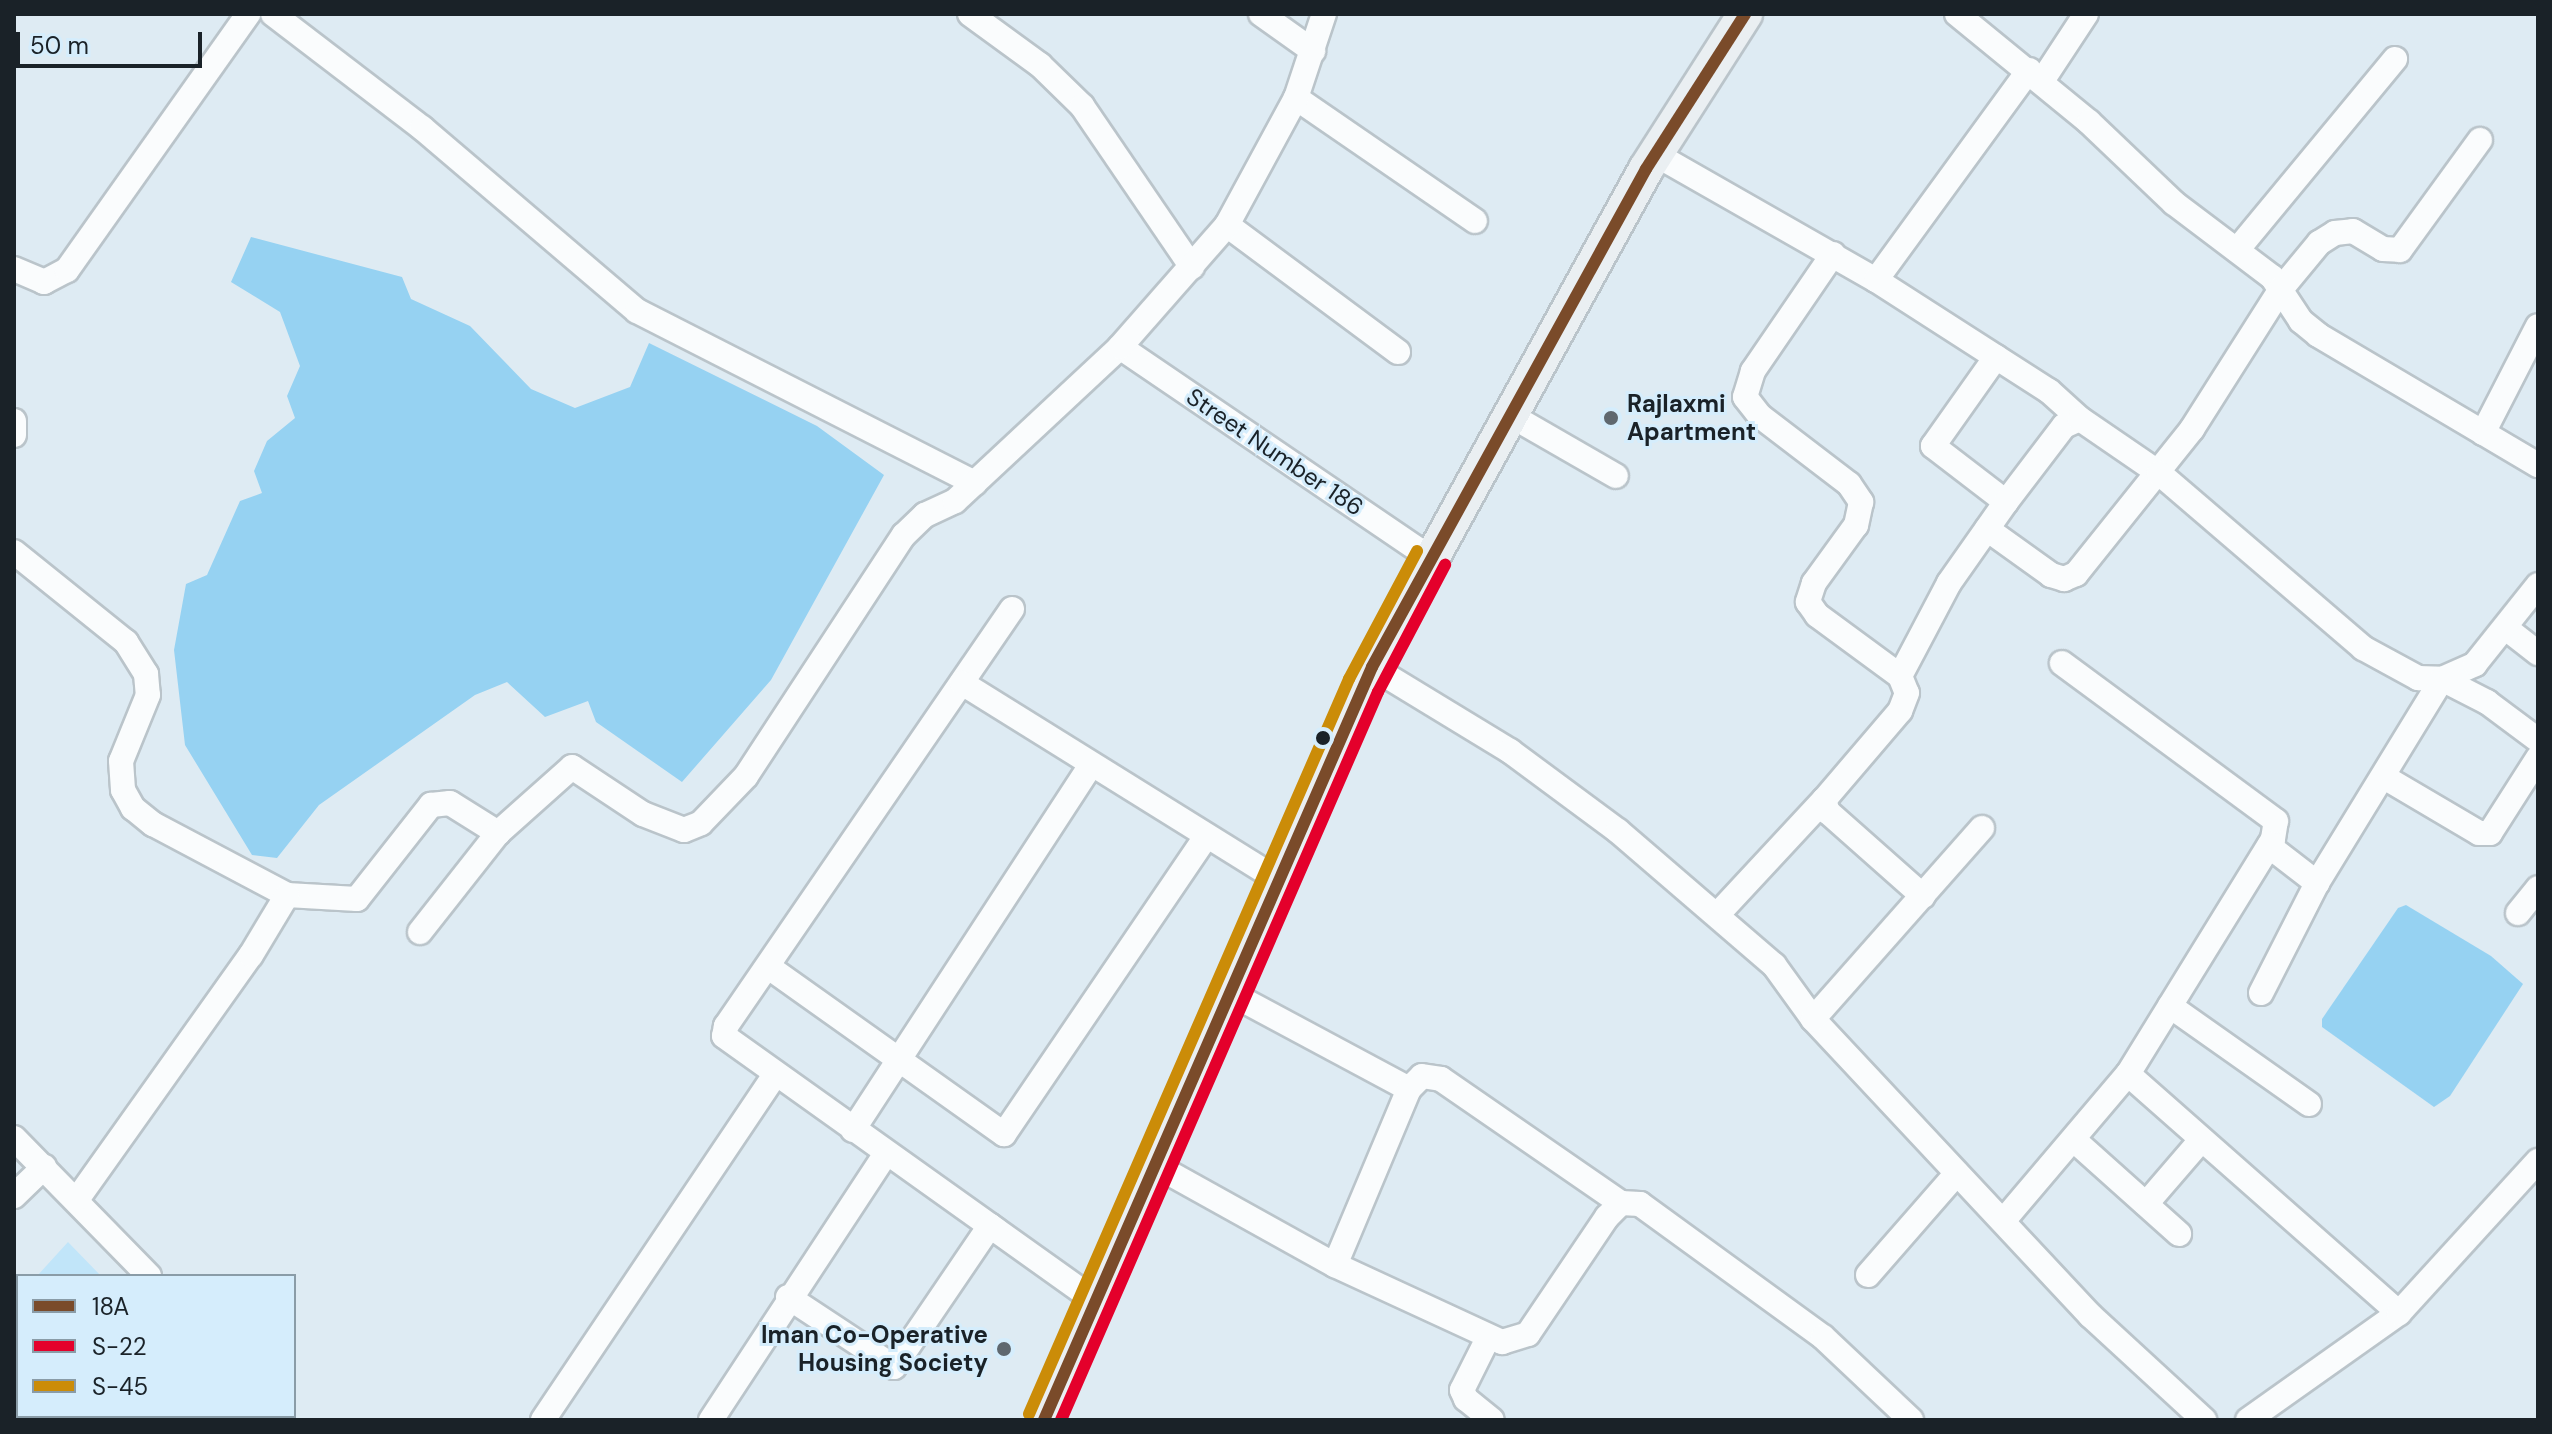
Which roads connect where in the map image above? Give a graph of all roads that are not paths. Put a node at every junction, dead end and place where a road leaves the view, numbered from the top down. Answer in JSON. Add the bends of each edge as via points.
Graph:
{"nodes":[{"id":1,"x":248,"y":14,"type":"edge"},
{"id":2,"x":970,"y":14,"type":"edge"},
{"id":3,"x":1261,"y":14,"type":"edge"},
{"id":4,"x":1324,"y":14,"type":"edge"},
{"id":5,"x":1745,"y":14,"type":"edge"},
{"id":6,"x":1957,"y":14,"type":"edge"},
{"id":7,"x":2086,"y":14,"type":"edge"},
{"id":8,"x":280,"y":16,"type":"edge"},
{"id":9,"x":1313,"y":51,"type":"junction"},
{"id":10,"x":2395,"y":59,"type":"dead end"},
{"id":11,"x":2035,"y":76,"type":"junction"},
{"id":12,"x":1296,"y":98,"type":"junction"},
{"id":13,"x":2480,"y":140,"type":"dead end"},
{"id":14,"x":1655,"y":154,"type":"junction"},
{"id":15,"x":1475,"y":221,"type":"dead end"},
{"id":16,"x":1227,"y":225,"type":"junction"},
{"id":17,"x":2237,"y":250,"type":"junction"},
{"id":18,"x":1833,"y":254,"type":"junction"},
{"id":19,"x":1192,"y":267,"type":"junction"},
{"id":20,"x":14,"y":269,"type":"edge"},
{"id":21,"x":1876,"y":280,"type":"junction"},
{"id":22,"x":2281,"y":289,"type":"junction"},
{"id":23,"x":2538,"y":326,"type":"edge"},
{"id":24,"x":1120,"y":347,"type":"junction"},
{"id":25,"x":1398,"y":352,"type":"dead end"},
{"id":26,"x":1996,"y":357,"type":"junction"},
{"id":27,"x":1510,"y":415,"type":"junction"},
{"id":28,"x":2080,"y":419,"type":"junction"},
{"id":29,"x":14,"y":421,"type":"edge"},
{"id":30,"x":2483,"y":433,"type":"junction"},
{"id":31,"x":14,"y":435,"type":"edge"},
{"id":32,"x":2538,"y":465,"type":"edge"},
{"id":33,"x":2159,"y":473,"type":"junction"},
{"id":34,"x":1616,"y":476,"type":"dead end"},
{"id":35,"x":975,"y":483,"type":"junction"},
{"id":36,"x":2006,"y":502,"type":"junction"},
{"id":37,"x":1987,"y":529,"type":"junction"},
{"id":38,"x":14,"y":552,"type":"edge"},
{"id":39,"x":1431,"y":558,"type":"junction"},
{"id":40,"x":2538,"y":585,"type":"edge"},
{"id":41,"x":1012,"y":609,"type":"dead end"},
{"id":42,"x":2507,"y":629,"type":"junction"},
{"id":43,"x":2538,"y":653,"type":"edge"},
{"id":44,"x":2062,"y":663,"type":"dead end"},
{"id":45,"x":1372,"y":667,"type":"junction"},
{"id":46,"x":1900,"y":676,"type":"junction"},
{"id":47,"x":2442,"y":679,"type":"junction"},
{"id":48,"x":962,"y":683,"type":"junction"},
{"id":49,"x":2538,"y":740,"type":"edge"},
{"id":50,"x":2538,"y":758,"type":"edge"},
{"id":51,"x":1091,"y":765,"type":"junction"},
{"id":52,"x":2384,"y":777,"type":"junction"},
{"id":53,"x":1824,"y":800,"type":"junction"},
{"id":54,"x":1982,"y":828,"type":"dead end"},
{"id":55,"x":498,"y":833,"type":"junction"},
{"id":56,"x":1206,"y":837,"type":"junction"},
{"id":57,"x":2269,"y":846,"type":"junction"},
{"id":58,"x":1278,"y":880,"type":"junction"},
{"id":59,"x":2317,"y":883,"type":"junction"},
{"id":60,"x":2538,"y":888,"type":"edge"},
{"id":61,"x":287,"y":895,"type":"junction"},
{"id":62,"x":1923,"y":896,"type":"junction"},
{"id":63,"x":2518,"y":913,"type":"dead end"},
{"id":64,"x":1717,"y":915,"type":"junction"},
{"id":65,"x":420,"y":932,"type":"dead end"},
{"id":66,"x":770,"y":968,"type":"junction"},
{"id":67,"x":1230,"y":993,"type":"junction"},
{"id":68,"x":2261,"y":993,"type":"dead end"},
{"id":69,"x":2170,"y":1006,"type":"junction"},
{"id":70,"x":1813,"y":1019,"type":"junction"},
{"id":71,"x":901,"y":1062,"type":"junction"},
{"id":72,"x":2128,"y":1074,"type":"junction"},
{"id":73,"x":775,"y":1075,"type":"junction"},
{"id":74,"x":1409,"y":1089,"type":"junction"},
{"id":75,"x":2309,"y":1104,"type":"dead end"},
{"id":76,"x":853,"y":1130,"type":"junction"},
{"id":77,"x":14,"y":1138,"type":"edge"},
{"id":78,"x":2074,"y":1140,"type":"junction"},
{"id":79,"x":2201,"y":1140,"type":"junction"},
{"id":80,"x":886,"y":1154,"type":"junction"},
{"id":81,"x":1155,"y":1165,"type":"junction"},
{"id":82,"x":2537,"y":1165,"type":"edge"},
{"id":83,"x":44,"y":1167,"type":"junction"},
{"id":84,"x":1957,"y":1173,"type":"junction"},
{"id":85,"x":14,"y":1196,"type":"edge"},
{"id":86,"x":78,"y":1198,"type":"junction"},
{"id":87,"x":1621,"y":1203,"type":"junction"},
{"id":88,"x":2146,"y":1204,"type":"junction"},
{"id":89,"x":2004,"y":1220,"type":"junction"},
{"id":90,"x":996,"y":1230,"type":"junction"},
{"id":91,"x":2179,"y":1234,"type":"dead end"},
{"id":92,"x":1335,"y":1265,"type":"junction"},
{"id":93,"x":147,"y":1274,"type":"edge"},
{"id":94,"x":1868,"y":1275,"type":"dead end"},
{"id":95,"x":788,"y":1297,"type":"junction"},
{"id":96,"x":1098,"y":1303,"type":"junction"},
{"id":97,"x":2399,"y":1313,"type":"junction"},
{"id":98,"x":1488,"y":1338,"type":"junction"},
{"id":99,"x":543,"y":1420,"type":"edge"},
{"id":100,"x":711,"y":1420,"type":"edge"},
{"id":101,"x":1044,"y":1420,"type":"edge"},
{"id":102,"x":1492,"y":1420,"type":"edge"},
{"id":103,"x":1911,"y":1420,"type":"edge"},
{"id":104,"x":2204,"y":1420,"type":"edge"},
{"id":105,"x":2248,"y":1420,"type":"edge"}],
"edges":[{"from":1,"to":20,"type":"street","via":[[67,270],[44,282]]},
{"from":2,"to":19,"type":"street","via":[[1040,65],[1082,106]]},
{"from":3,"to":9,"type":"street"},
{"from":4,"to":9,"type":"street"},
{"from":5,"to":14,"type":"main road"},
{"from":6,"to":11,"type":"street"},
{"from":7,"to":11,"type":"street"},
{"from":8,"to":35,"type":"street","via":[[422,128],[637,311],[823,401]]},
{"from":9,"to":12,"type":"street"},
{"from":10,"to":17,"type":"street"},
{"from":11,"to":17,"type":"street","via":[[2174,203]]},
{"from":11,"to":21,"type":"street"},
{"from":12,"to":15,"type":"street"},
{"from":12,"to":16,"type":"street"},
{"from":13,"to":22,"type":"street","via":[[2400,250],[2383,249],[2353,231],[2335,233],[2319,243]]},
{"from":14,"to":18,"type":"street"},
{"from":14,"to":27,"type":"main road"},
{"from":16,"to":19,"type":"street"},
{"from":16,"to":25,"type":"street"},
{"from":17,"to":22,"type":"street"},
{"from":18,"to":21,"type":"street"},
{"from":18,"to":46,"type":"street","via":[[1753,371],[1745,397],[1760,416],[1849,484],[1861,502],[1856,525],[1814,583],[1808,602],[1817,615]]},
{"from":19,"to":24,"type":"street"},
{"from":21,"to":26,"type":"street"},
{"from":22,"to":30,"type":"street","via":[[2301,321],[2318,335]]},
{"from":22,"to":33,"type":"street","via":[[2211,403]]},
{"from":23,"to":30,"type":"street"},
{"from":24,"to":35,"type":"street"},
{"from":24,"to":39,"type":"street","name":"Street Number 186"},
{"from":26,"to":28,"type":"street"},
{"from":26,"to":36,"type":"street","via":[[1933,446]]},
{"from":27,"to":34,"type":"street"},
{"from":27,"to":39,"type":"main road"},
{"from":28,"to":33,"type":"street"},
{"from":28,"to":36,"type":"street","via":[[2064,426]]},
{"from":29,"to":31,"type":"street"},
{"from":30,"to":32,"type":"street"},
{"from":33,"to":37,"type":"street","via":[[2076,574],[2064,579]]},
{"from":33,"to":47,"type":"street","via":[[2363,648],[2418,678]]},
{"from":35,"to":55,"type":"street","via":[[904,535],[746,776],[701,823],[684,830],[643,814],[572,767]]},
{"from":36,"to":37,"type":"street"},
{"from":37,"to":46,"type":"street","via":[[1949,583]]},
{"from":38,"to":61,"type":"street","via":[[126,642],[146,674],[148,695],[121,761],[123,790],[133,808],[153,824]]},
{"from":39,"to":45,"type":"main road"},
{"from":40,"to":42,"type":"street"},
{"from":41,"to":48,"type":"street"},
{"from":42,"to":43,"type":"street"},
{"from":42,"to":47,"type":"street","via":[[2475,664]]},
{"from":44,"to":57,"type":"street","via":[[2263,808],[2276,821]]},
{"from":45,"to":58,"type":"main road"},
{"from":45,"to":64,"type":"street","via":[[1510,751],[1657,860]]},
{"from":46,"to":53,"type":"street","via":[[1907,693],[1900,711]]},
{"from":47,"to":49,"type":"street"},
{"from":47,"to":52,"type":"street"},
{"from":48,"to":51,"type":"street"},
{"from":48,"to":66,"type":"street"},
{"from":50,"to":52,"type":"street","via":[[2490,833],[2479,833]]},
{"from":51,"to":56,"type":"street"},
{"from":51,"to":71,"type":"street"},
{"from":52,"to":59,"type":"street"},
{"from":53,"to":62,"type":"street","via":[[1828,812]]},
{"from":53,"to":64,"type":"street"},
{"from":54,"to":62,"type":"street"},
{"from":55,"to":61,"type":"street","via":[[440,801],[431,805],[357,899]]},
{"from":55,"to":65,"type":"street"},
{"from":56,"to":58,"type":"street"},
{"from":56,"to":71,"type":"street","via":[[1004,1134]]},
{"from":57,"to":59,"type":"street"},
{"from":57,"to":69,"type":"street"},
{"from":58,"to":67,"type":"main road"},
{"from":59,"to":68,"type":"street"},
{"from":60,"to":63,"type":"street"},
{"from":61,"to":86,"type":"street","via":[[251,955]]},
{"from":62,"to":70,"type":"street"},
{"from":64,"to":70,"type":"street","via":[[1774,965]]},
{"from":66,"to":71,"type":"street"},
{"from":66,"to":73,"type":"street","via":[[724,1036]]},
{"from":67,"to":74,"type":"street"},
{"from":67,"to":81,"type":"main road"},
{"from":69,"to":72,"type":"street"},
{"from":69,"to":75,"type":"street"},
{"from":70,"to":84,"type":"street"},
{"from":71,"to":76,"type":"street"},
{"from":72,"to":78,"type":"street"},
{"from":72,"to":79,"type":"street"},
{"from":73,"to":76,"type":"street"},
{"from":73,"to":99,"type":"street"},
{"from":74,"to":87,"type":"street","via":[[1422,1076],[1441,1079]]},
{"from":74,"to":92,"type":"street"},
{"from":76,"to":80,"type":"street"},
{"from":77,"to":83,"type":"street"},
{"from":78,"to":88,"type":"street"},
{"from":78,"to":89,"type":"street"},
{"from":79,"to":88,"type":"street"},
{"from":79,"to":97,"type":"street"},
{"from":80,"to":90,"type":"street"},
{"from":80,"to":95,"type":"street"},
{"from":81,"to":92,"type":"street"},
{"from":81,"to":96,"type":"main road"},
{"from":82,"to":97,"type":"street"},
{"from":83,"to":85,"type":"street"},
{"from":83,"to":86,"type":"street"},
{"from":84,"to":89,"type":"street"},
{"from":84,"to":94,"type":"street"},
{"from":86,"to":93,"type":"street"},
{"from":87,"to":98,"type":"street","via":[[1528,1334],[1516,1341]]},
{"from":87,"to":103,"type":"street","via":[[1658,1214],[1767,1293]]},
{"from":88,"to":91,"type":"street"},
{"from":89,"to":104,"type":"street","via":[[2091,1316]]},
{"from":90,"to":95,"type":"street","via":[[990,1226],[894,1367]]},
{"from":90,"to":96,"type":"street"},
{"from":92,"to":98,"type":"street"},
{"from":95,"to":100,"type":"street"},
{"from":96,"to":101,"type":"main road"},
{"from":97,"to":105,"type":"street"},
{"from":98,"to":102,"type":"street","via":[[1462,1390]]}]}
